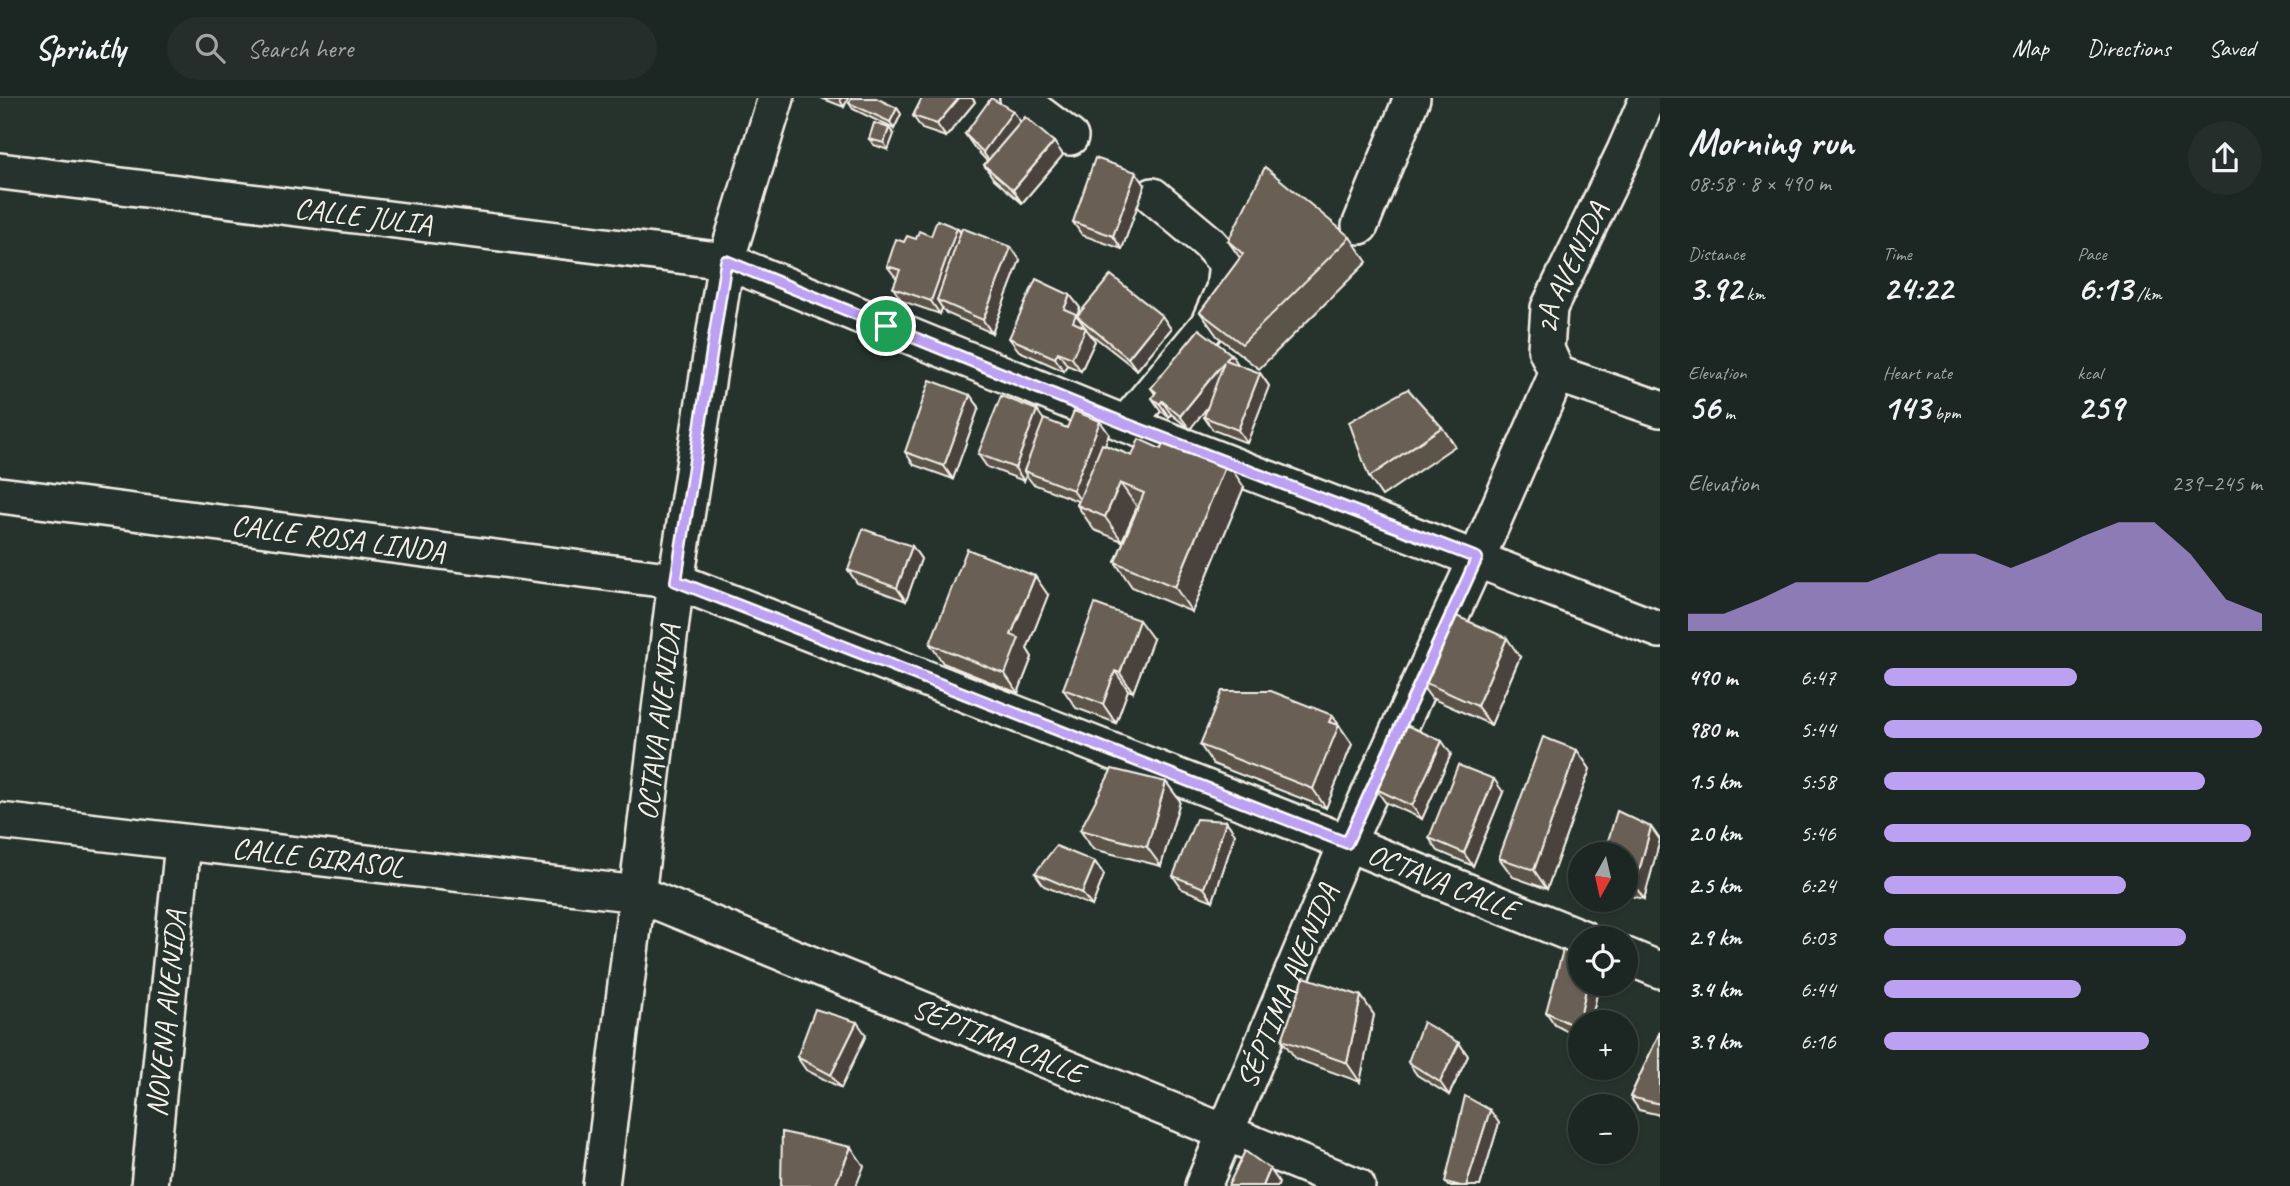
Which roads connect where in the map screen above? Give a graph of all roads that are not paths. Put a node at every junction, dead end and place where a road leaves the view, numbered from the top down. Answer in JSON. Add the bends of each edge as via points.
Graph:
{"nodes":[{"id":1,"x":776,"y":98,"type":"edge"},
{"id":2,"x":1018,"y":98,"type":"edge"},
{"id":3,"x":1412,"y":98,"type":"edge"},
{"id":4,"x":1648,"y":98,"type":"edge"},
{"id":5,"x":1070,"y":137,"type":"dead end"},
{"id":6,"x":0,"y":171,"type":"edge"},
{"id":7,"x":1153,"y":196,"type":"dead end"},
{"id":8,"x":1360,"y":226,"type":"dead end"},
{"id":9,"x":726,"y":261,"type":"junction"},
{"id":10,"x":1557,"y":374,"type":"junction"},
{"id":11,"x":1660,"y":410,"type":"edge"},
{"id":12,"x":1126,"y":424,"type":"junction"},
{"id":13,"x":0,"y":495,"type":"edge"},
{"id":14,"x":1477,"y":558,"type":"junction"},
{"id":15,"x":676,"y":581,"type":"junction"},
{"id":16,"x":1660,"y":630,"type":"edge"},
{"id":17,"x":0,"y":821,"type":"edge"},
{"id":18,"x":183,"y":843,"type":"junction"},
{"id":19,"x":1347,"y":843,"type":"junction"},
{"id":20,"x":638,"y":894,"type":"junction"},
{"id":21,"x":1568,"y":932,"type":"edge"},
{"id":22,"x":1638,"y":961,"type":"edge"},
{"id":23,"x":1660,"y":970,"type":"edge"},
{"id":24,"x":1226,"y":1134,"type":"junction"},
{"id":25,"x":149,"y":1186,"type":"edge"},
{"id":26,"x":601,"y":1186,"type":"edge"},
{"id":27,"x":1203,"y":1186,"type":"edge"},
{"id":28,"x":1357,"y":1186,"type":"edge"}],
"edges":[{"from":1,"to":9,"type":"street","name":"OCTAVA AVENIDA"},
{"from":2,"to":5,"type":"street"},
{"from":3,"to":8,"type":"street"},
{"from":4,"to":10,"type":"street","name":"2A AVENIDA","via":[[1549,308],[1546,349]]},
{"from":6,"to":9,"type":"street","name":"CALLE JULIA"},
{"from":7,"to":12,"type":"street","via":[[1227,264],[1224,289],[1208,324]]},
{"from":9,"to":12,"type":"street","name":"CALLE JULIA"},
{"from":9,"to":15,"type":"street","name":"OCTAVA AVENIDA"},
{"from":10,"to":11,"type":"street"},
{"from":10,"to":14,"type":"street","name":"2A AVENIDA"},
{"from":12,"to":14,"type":"street","name":"CALLE JULIA"},
{"from":13,"to":15,"type":"street","name":"CALLE ROSA LINDA"},
{"from":14,"to":16,"type":"street","name":"CALLE JULIA"},
{"from":14,"to":19,"type":"street","name":"SÉPTIMA AVENIDA"},
{"from":15,"to":19,"type":"street","name":"OCTAVA CALLE"},
{"from":15,"to":20,"type":"street","name":"OCTAVA AVENIDA"},
{"from":17,"to":18,"type":"street","name":"CALLE GIRASOL"},
{"from":18,"to":20,"type":"street","name":"CALLE GIRASOL"},
{"from":18,"to":25,"type":"street","name":"NOVENA AVENIDA"},
{"from":19,"to":21,"type":"street","name":"OCTAVA CALLE"},
{"from":19,"to":24,"type":"street","name":"SÉPTIMA AVENIDA"},
{"from":20,"to":24,"type":"street","name":"SÉPTIMA CALLE"},
{"from":20,"to":26,"type":"street","name":"OCTAVA AVENIDA"},
{"from":22,"to":23,"type":"street"},
{"from":24,"to":27,"type":"street","name":"SÉPTIMA AVENIDA"},
{"from":24,"to":28,"type":"street","name":"SÉPTIMA CALLE"}]}
